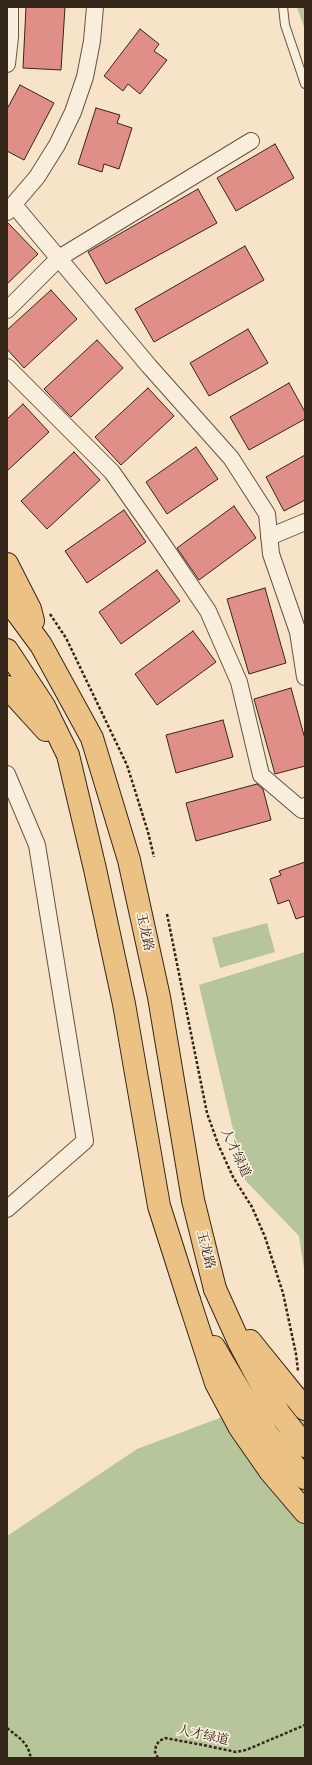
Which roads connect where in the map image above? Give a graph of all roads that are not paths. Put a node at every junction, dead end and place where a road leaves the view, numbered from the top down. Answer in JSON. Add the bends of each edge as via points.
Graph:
{"nodes":[{"id":1,"x":10,"y":7,"type":"edge"},
{"id":2,"x":95,"y":7,"type":"edge"},
{"id":3,"x":283,"y":7,"type":"edge"},
{"id":4,"x":7,"y":64,"type":"edge"},
{"id":5,"x":305,"y":84,"type":"edge"},
{"id":6,"x":251,"y":141,"type":"dead end"},
{"id":7,"x":10,"y":208,"type":"edge"},
{"id":8,"x":58,"y":258,"type":"junction"},
{"id":9,"x":7,"y":310,"type":"edge"},
{"id":10,"x":7,"y":367,"type":"edge"},
{"id":11,"x":305,"y":522,"type":"edge"},
{"id":12,"x":269,"y":537,"type":"junction"},
{"id":13,"x":7,"y":564,"type":"edge"},
{"id":14,"x":7,"y":599,"type":"edge"},
{"id":15,"x":41,"y":645,"type":"junction"},
{"id":16,"x":7,"y":650,"type":"edge"},
{"id":17,"x":305,"y":677,"type":"edge"},
{"id":18,"x":7,"y":687,"type":"edge"},
{"id":19,"x":68,"y":755,"type":"junction"},
{"id":20,"x":7,"y":774,"type":"edge"},
{"id":21,"x":305,"y":806,"type":"edge"},
{"id":22,"x":7,"y":1209,"type":"edge"},
{"id":23,"x":215,"y":1289,"type":"junction"},
{"id":24,"x":189,"y":1300,"type":"junction"},
{"id":25,"x":305,"y":1409,"type":"edge"},
{"id":26,"x":305,"y":1446,"type":"edge"},
{"id":27,"x":305,"y":1478,"type":"edge"},
{"id":28,"x":305,"y":1512,"type":"edge"}],
"edges":[{"from":1,"to":4,"type":"street"},
{"from":2,"to":7,"type":"street","via":[[92,41],[73,112],[57,146]]},
{"from":3,"to":5,"type":"lane","via":[[285,25]]},
{"from":6,"to":8,"type":"street"},
{"from":7,"to":8,"type":"street"},
{"from":8,"to":9,"type":"street"},
{"from":8,"to":12,"type":"street","via":[[231,458],[267,514]]},
{"from":10,"to":21,"type":"street","via":[[112,472],[162,543],[208,611],[236,675],[261,775],[302,810]]},
{"from":11,"to":12,"type":"street"},
{"from":12,"to":17,"type":"street","via":[[271,554],[298,632]]},
{"from":13,"to":15,"type":"main road","via":[[30,609]]},
{"from":14,"to":15,"type":"main road","name":"玉龙路"},
{"from":15,"to":23,"type":"main road","name":"玉龙路","via":[[92,738],[129,860],[159,997],[193,1200]]},
{"from":16,"to":19,"type":"main road","via":[[44,706]]},
{"from":18,"to":19,"type":"main road"},
{"from":19,"to":24,"type":"main road","via":[[124,1004],[159,1206]]},
{"from":20,"to":22,"type":"street","via":[[38,845],[85,1141]]},
{"from":23,"to":25,"type":"main road","via":[[255,1348]]},
{"from":23,"to":26,"type":"main road","via":[[258,1378],[279,1413]]},
{"from":24,"to":27,"type":"main road","via":[[241,1394],[267,1434]]},
{"from":24,"to":28,"type":"main road","via":[[216,1383],[240,1428],[270,1471]]}]}
